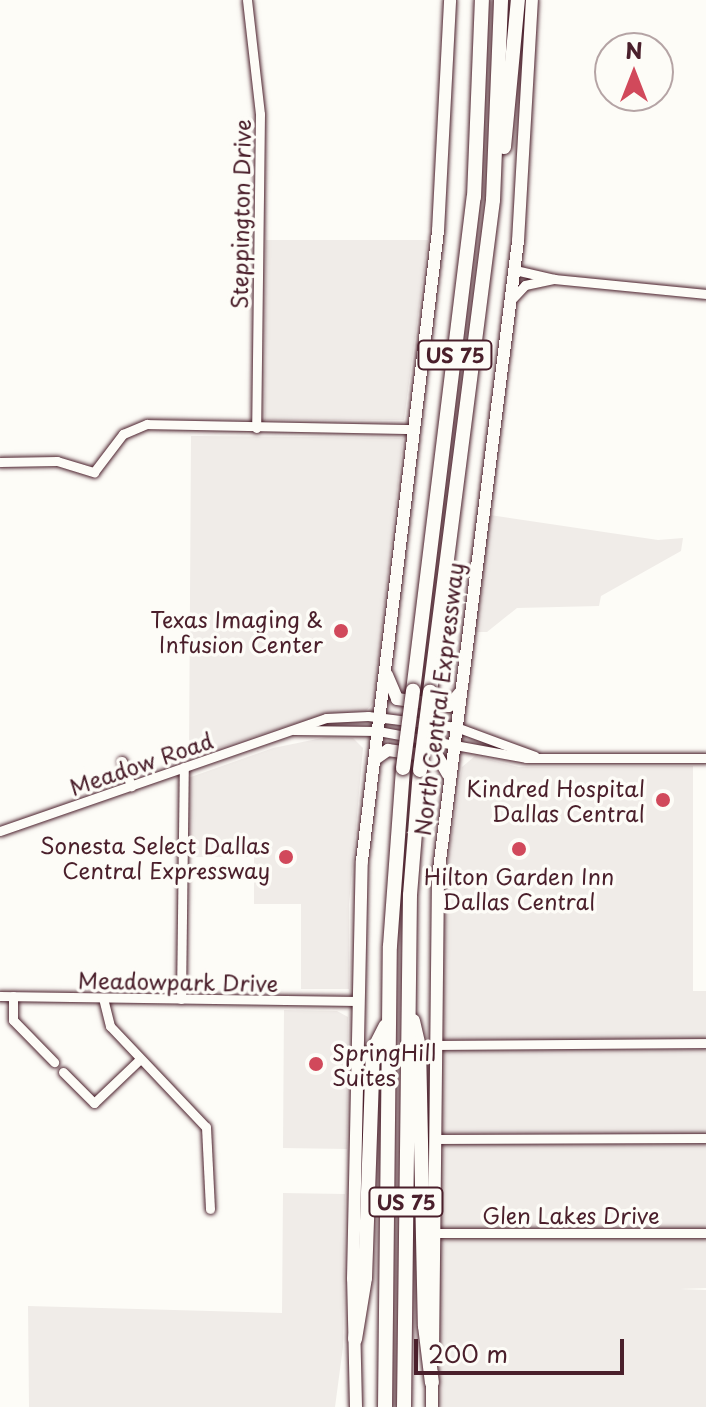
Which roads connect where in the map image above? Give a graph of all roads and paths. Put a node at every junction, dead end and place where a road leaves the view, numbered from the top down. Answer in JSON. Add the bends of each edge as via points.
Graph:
{"nodes":[{"id":1,"x":247,"y":0,"type":"edge"},
{"id":2,"x":450,"y":0,"type":"edge"},
{"id":3,"x":482,"y":0,"type":"edge"},
{"id":4,"x":501,"y":0,"type":"edge"},
{"id":5,"x":518,"y":0,"type":"edge"},
{"id":6,"x":532,"y":0,"type":"edge"},
{"id":7,"x":493,"y":200,"type":"junction"},
{"id":8,"x":515,"y":270,"type":"junction"},
{"id":9,"x":554,"y":279,"type":"junction"},
{"id":10,"x":706,"y":294,"type":"edge"},
{"id":11,"x":511,"y":301,"type":"junction"},
{"id":12,"x":256,"y":428,"type":"junction"},
{"id":13,"x":414,"y":429,"type":"junction"},
{"id":14,"x":0,"y":462,"type":"edge"},
{"id":15,"x":386,"y":672,"type":"junction"},
{"id":16,"x":463,"y":685,"type":"junction"},
{"id":17,"x":379,"y":717,"type":"junction"},
{"id":18,"x":456,"y":727,"type":"junction"},
{"id":19,"x":294,"y":730,"type":"junction"},
{"id":20,"x":378,"y":731,"type":"junction"},
{"id":21,"x":453,"y":742,"type":"junction"},
{"id":22,"x":535,"y":756,"type":"junction"},
{"id":23,"x":706,"y":758,"type":"edge"},
{"id":24,"x":375,"y":759,"type":"junction"},
{"id":25,"x":122,"y":761,"type":"dead end"},
{"id":26,"x":184,"y":767,"type":"junction"},
{"id":27,"x":448,"y":774,"type":"junction"},
{"id":28,"x":131,"y":786,"type":"junction"},
{"id":29,"x":0,"y":831,"type":"edge"},
{"id":30,"x":0,"y":996,"type":"edge"},
{"id":31,"x":13,"y":996,"type":"junction"},
{"id":32,"x":408,"y":997,"type":"junction"},
{"id":33,"x":103,"y":998,"type":"junction"},
{"id":34,"x":181,"y":999,"type":"junction"},
{"id":35,"x":357,"y":1001,"type":"junction"},
{"id":36,"x":388,"y":1022,"type":"junction"},
{"id":37,"x":706,"y":1043,"type":"edge"},
{"id":38,"x":437,"y":1045,"type":"junction"},
{"id":39,"x":139,"y":1060,"type":"junction"},
{"id":40,"x":54,"y":1062,"type":"dead end"},
{"id":41,"x":63,"y":1072,"type":"dead end"},
{"id":42,"x":706,"y":1138,"type":"edge"},
{"id":43,"x":435,"y":1139,"type":"junction"},
{"id":44,"x":210,"y":1209,"type":"dead end"},
{"id":45,"x":435,"y":1233,"type":"junction"},
{"id":46,"x":706,"y":1233,"type":"edge"},
{"id":47,"x":355,"y":1339,"type":"junction"},
{"id":48,"x":432,"y":1383,"type":"junction"},
{"id":49,"x":356,"y":1407,"type":"edge"},
{"id":50,"x":385,"y":1407,"type":"edge"},
{"id":51,"x":404,"y":1407,"type":"edge"},
{"id":52,"x":432,"y":1407,"type":"edge"}],
"edges":[{"from":1,"to":12,"type":"street","name":"Steppington Drive","via":[[260,114]]},
{"from":2,"to":13,"type":"main road","via":[[445,156]]},
{"from":3,"to":36,"type":"highway","name":"North Central Expressway","number":"US 75","bridge":true,"via":[[471,223],[403,768]]},
{"from":4,"to":7,"type":"highway","name":"North Central Expressway","number":"US 75"},
{"from":5,"to":7,"type":"highway","via":[[510,121]]},
{"from":6,"to":8,"type":"main road","name":"North Central Expressway"},
{"from":7,"to":32,"type":"highway","name":"North Central Expressway","number":"US 75","bridge":true,"via":[[420,770]]},
{"from":8,"to":9,"type":"street"},
{"from":8,"to":11,"type":"main road","name":"North Central Expressway"},
{"from":9,"to":10,"type":"street"},
{"from":9,"to":11,"type":"street","via":[[525,285]]},
{"from":11,"to":16,"type":"main road","name":"North Central Expressway"},
{"from":12,"to":13,"type":"street"},
{"from":12,"to":14,"type":"street","via":[[136,427],[123,434],[94,472],[57,461]]},
{"from":13,"to":15,"type":"main road"},
{"from":15,"to":16,"type":"main road","via":[[397,699],[449,706]]},
{"from":15,"to":17,"type":"main road"},
{"from":16,"to":18,"type":"main road","name":"North Central Expressway"},
{"from":17,"to":18,"type":"street","name":"Meadow Road"},
{"from":17,"to":19,"type":"street","name":"Meadow Road","via":[[319,719]]},
{"from":17,"to":20,"type":"main road"},
{"from":18,"to":21,"type":"main road","name":"North Central Expressway"},
{"from":18,"to":22,"type":"street","name":"Meadow Road"},
{"from":19,"to":20,"type":"street","name":"Meadow Road"},
{"from":19,"to":26,"type":"street","name":"Meadow Road"},
{"from":20,"to":21,"type":"street","name":"Meadow Road"},
{"from":20,"to":24,"type":"main road"},
{"from":21,"to":22,"type":"street","name":"Meadow Road"},
{"from":21,"to":27,"type":"main road","name":"North Central Expressway"},
{"from":22,"to":23,"type":"street","name":"Meadow Road"},
{"from":24,"to":27,"type":"main road","via":[[388,750],[438,757]]},
{"from":24,"to":35,"type":"main road","via":[[362,861]]},
{"from":25,"to":28,"type":"street"},
{"from":26,"to":28,"type":"street","name":"Meadow Road"},
{"from":26,"to":34,"type":"street"},
{"from":27,"to":38,"type":"main road","name":"North Central Expressway","via":[[438,889]]},
{"from":28,"to":29,"type":"street","name":"Meadow Road"},
{"from":30,"to":31,"type":"street","name":"Meadowpark Drive"},
{"from":31,"to":33,"type":"street","name":"Meadowpark Drive"},
{"from":31,"to":40,"type":"street","via":[[13,1020]]},
{"from":32,"to":48,"type":"highway","via":[[419,1046],[425,1326]]},
{"from":32,"to":51,"type":"highway","name":"North Central Expressway","number":"US 75"},
{"from":33,"to":34,"type":"street","name":"Meadowpark Drive"},
{"from":33,"to":39,"type":"street","via":[[110,1026]]},
{"from":34,"to":35,"type":"street","name":"Meadowpark Drive"},
{"from":35,"to":47,"type":"main road"},
{"from":36,"to":47,"type":"highway","via":[[373,1051],[365,1278]]},
{"from":36,"to":50,"type":"highway","name":"North Central Expressway","number":"US 75"},
{"from":37,"to":38,"type":"street"},
{"from":38,"to":43,"type":"main road","name":"North Central Expressway"},
{"from":39,"to":41,"type":"street","via":[[94,1103]]},
{"from":39,"to":44,"type":"street","via":[[206,1127]]},
{"from":42,"to":43,"type":"street"},
{"from":43,"to":45,"type":"main road","name":"North Central Expressway"},
{"from":45,"to":46,"type":"street","name":"Glen Lakes Drive"},
{"from":45,"to":48,"type":"main road","name":"North Central Expressway"},
{"from":47,"to":49,"type":"main road"},
{"from":48,"to":52,"type":"main road","name":"North Central Expressway"}]}
